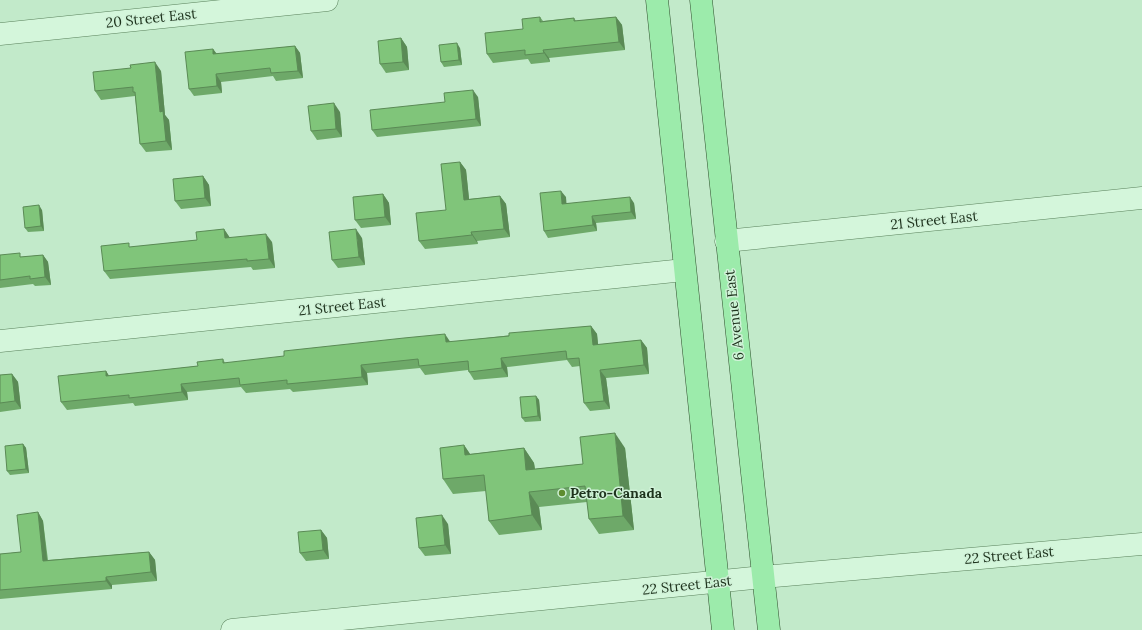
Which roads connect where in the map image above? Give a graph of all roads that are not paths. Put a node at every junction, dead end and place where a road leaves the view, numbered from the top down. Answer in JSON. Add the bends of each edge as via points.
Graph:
{"nodes":[{"id":1,"x":327,"y":0,"type":"edge"},
{"id":2,"x":658,"y":0,"type":"edge"},
{"id":3,"x":702,"y":0,"type":"edge"},
{"id":4,"x":0,"y":34,"type":"edge"},
{"id":5,"x":1142,"y":198,"type":"edge"},
{"id":6,"x":726,"y":241,"type":"junction"},
{"id":7,"x":684,"y":270,"type":"junction"},
{"id":8,"x":0,"y":341,"type":"edge"},
{"id":9,"x":1142,"y":544,"type":"edge"},
{"id":10,"x":764,"y":577,"type":"junction"},
{"id":11,"x":718,"y":582,"type":"junction"},
{"id":12,"x":232,"y":630,"type":"edge"},
{"id":13,"x":723,"y":630,"type":"edge"},
{"id":14,"x":769,"y":630,"type":"edge"}],
"edges":[{"from":1,"to":4,"type":"street","name":"20 Street East"},
{"from":2,"to":7,"type":"main road"},
{"from":3,"to":6,"type":"main road","name":"6 Avenue East"},
{"from":5,"to":6,"type":"street","name":"21 Street East"},
{"from":6,"to":10,"type":"main road","name":"6 Avenue East"},
{"from":7,"to":8,"type":"street","name":"21 Street East"},
{"from":7,"to":11,"type":"main road"},
{"from":9,"to":10,"type":"street","name":"22 Street East"},
{"from":10,"to":11,"type":"street","name":"22 Street East"},
{"from":10,"to":14,"type":"main road","name":"6 Avenue East"},
{"from":11,"to":12,"type":"street","name":"22 Street East"},
{"from":11,"to":13,"type":"main road"}]}
